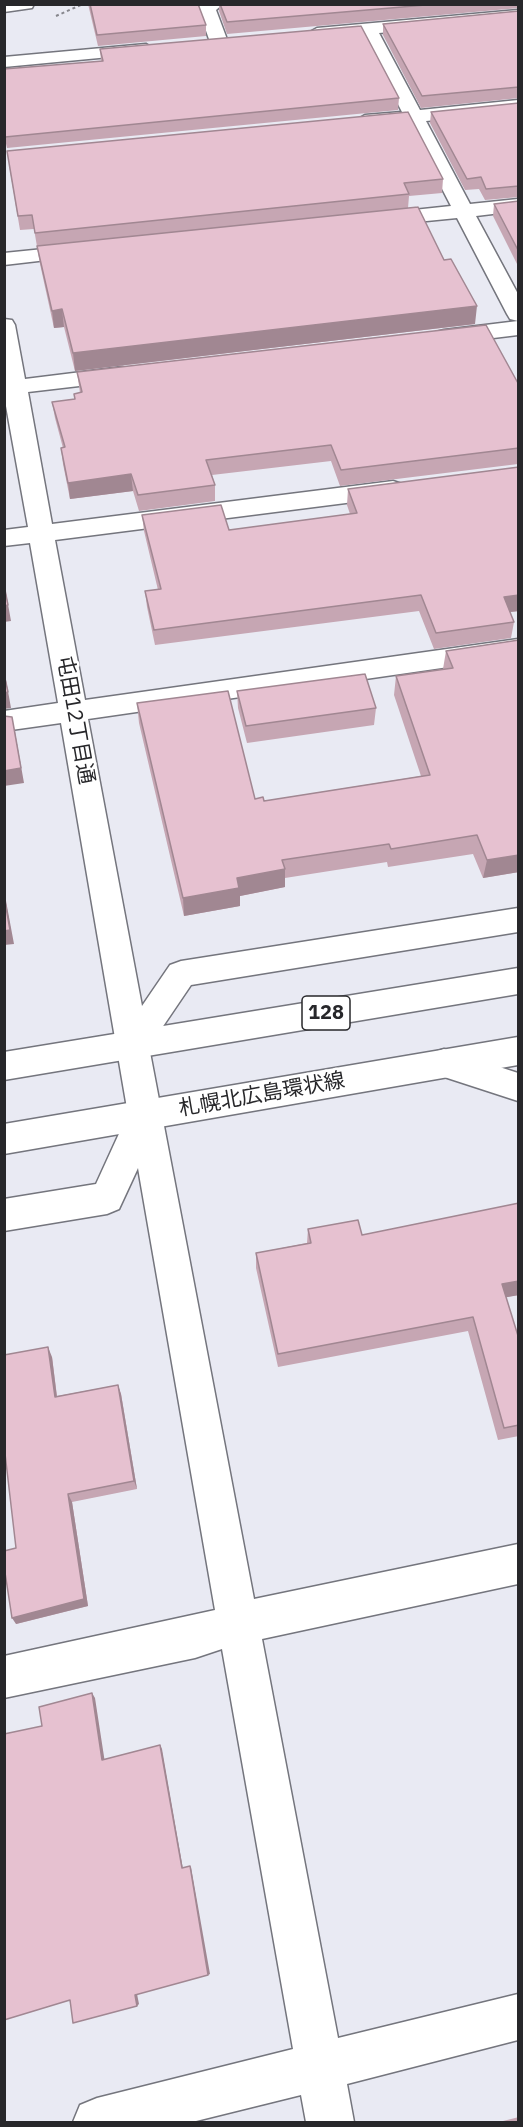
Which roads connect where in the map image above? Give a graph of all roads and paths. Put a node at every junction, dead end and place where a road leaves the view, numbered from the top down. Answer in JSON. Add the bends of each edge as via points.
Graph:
{"nodes":[{"id":1,"x":26,"y":4,"type":"edge"},
{"id":2,"x":215,"y":4,"type":"edge"},
{"id":3,"x":4,"y":7,"type":"edge"},
{"id":4,"x":519,"y":15,"type":"edge"},
{"id":5,"x":368,"y":29,"type":"junction"},
{"id":6,"x":299,"y":35,"type":"edge"},
{"id":7,"x":242,"y":40,"type":"edge"},
{"id":8,"x":219,"y":42,"type":"junction"},
{"id":9,"x":195,"y":45,"type":"edge"},
{"id":10,"x":159,"y":48,"type":"edge"},
{"id":11,"x":4,"y":62,"type":"edge"},
{"id":12,"x":519,"y":106,"type":"edge"},
{"id":13,"x":414,"y":116,"type":"junction"},
{"id":14,"x":344,"y":123,"type":"edge"},
{"id":15,"x":519,"y":205,"type":"edge"},
{"id":16,"x":463,"y":211,"type":"junction"},
{"id":17,"x":357,"y":222,"type":"edge"},
{"id":18,"x":99,"y":249,"type":"edge"},
{"id":19,"x":4,"y":260,"type":"edge"},
{"id":20,"x":519,"y":314,"type":"edge"},
{"id":21,"x":4,"y":325,"type":"edge"},
{"id":22,"x":519,"y":328,"type":"edge"},
{"id":23,"x":425,"y":339,"type":"edge"},
{"id":24,"x":144,"y":372,"type":"edge"},
{"id":25,"x":10,"y":387,"type":"edge"},
{"id":26,"x":414,"y":486,"type":"edge"},
{"id":27,"x":42,"y":534,"type":"junction"},
{"id":28,"x":4,"y":538,"type":"edge"},
{"id":29,"x":519,"y":648,"type":"edge"},
{"id":30,"x":74,"y":711,"type":"junction"},
{"id":31,"x":4,"y":721,"type":"edge"},
{"id":32,"x":519,"y":920,"type":"edge"},
{"id":33,"x":519,"y":981,"type":"edge"},
{"id":34,"x":133,"y":1045,"type":"junction"},
{"id":35,"x":519,"y":1050,"type":"edge"},
{"id":36,"x":444,"y":1063,"type":"junction"},
{"id":37,"x":4,"y":1066,"type":"edge"},
{"id":38,"x":519,"y":1087,"type":"edge"},
{"id":39,"x":145,"y":1114,"type":"junction"},
{"id":40,"x":4,"y":1139,"type":"edge"},
{"id":41,"x":4,"y":1215,"type":"edge"},
{"id":42,"x":519,"y":1564,"type":"edge"},
{"id":43,"x":238,"y":1623,"type":"junction"},
{"id":44,"x":4,"y":1677,"type":"edge"},
{"id":45,"x":519,"y":2017,"type":"edge"},
{"id":46,"x":321,"y":2067,"type":"junction"},
{"id":47,"x":97,"y":2122,"type":"edge"},
{"id":48,"x":330,"y":2122,"type":"edge"}],
"edges":[{"from":1,"to":3,"type":"street"},
{"from":2,"to":8,"type":"street","via":[[207,8]]},
{"from":4,"to":5,"type":"street"},
{"from":5,"to":6,"type":"street"},
{"from":5,"to":13,"type":"street"},
{"from":7,"to":8,"type":"street"},
{"from":8,"to":9,"type":"street"},
{"from":10,"to":11,"type":"street"},
{"from":12,"to":13,"type":"street"},
{"from":13,"to":14,"type":"street"},
{"from":13,"to":16,"type":"street"},
{"from":15,"to":16,"type":"street"},
{"from":16,"to":17,"type":"street"},
{"from":16,"to":20,"type":"street"},
{"from":18,"to":19,"type":"street"},
{"from":21,"to":25,"type":"street","name":"屯田12丁目通"},
{"from":22,"to":23,"type":"street"},
{"from":24,"to":25,"type":"street"},
{"from":25,"to":27,"type":"street","name":"屯田12丁目通"},
{"from":26,"to":27,"type":"street"},
{"from":27,"to":28,"type":"street"},
{"from":27,"to":30,"type":"street","name":"屯田12丁目通"},
{"from":29,"to":30,"type":"street"},
{"from":30,"to":31,"type":"street"},
{"from":30,"to":34,"type":"street","name":"屯田12丁目通"},
{"from":32,"to":34,"type":"street","via":[[181,974]]},
{"from":33,"to":34,"type":"street","number":"128"},
{"from":34,"to":37,"type":"street","number":"128"},
{"from":34,"to":39,"type":"street","name":"屯田12丁目通"},
{"from":35,"to":36,"type":"street","name":"札幌北広島環状線"},
{"from":36,"to":38,"type":"street"},
{"from":36,"to":39,"type":"street","name":"札幌北広島環状線"},
{"from":39,"to":40,"type":"street","name":"札幌北広島環状線"},
{"from":39,"to":41,"type":"street","via":[[107,1198]]},
{"from":39,"to":43,"type":"street","name":"屯田12丁目通"},
{"from":42,"to":43,"type":"street"},
{"from":43,"to":44,"type":"street","via":[[195,1637]]},
{"from":43,"to":46,"type":"street","name":"屯田12丁目通"},
{"from":45,"to":46,"type":"street"},
{"from":46,"to":47,"type":"street"},
{"from":46,"to":48,"type":"street","name":"屯田12丁目通"}]}
